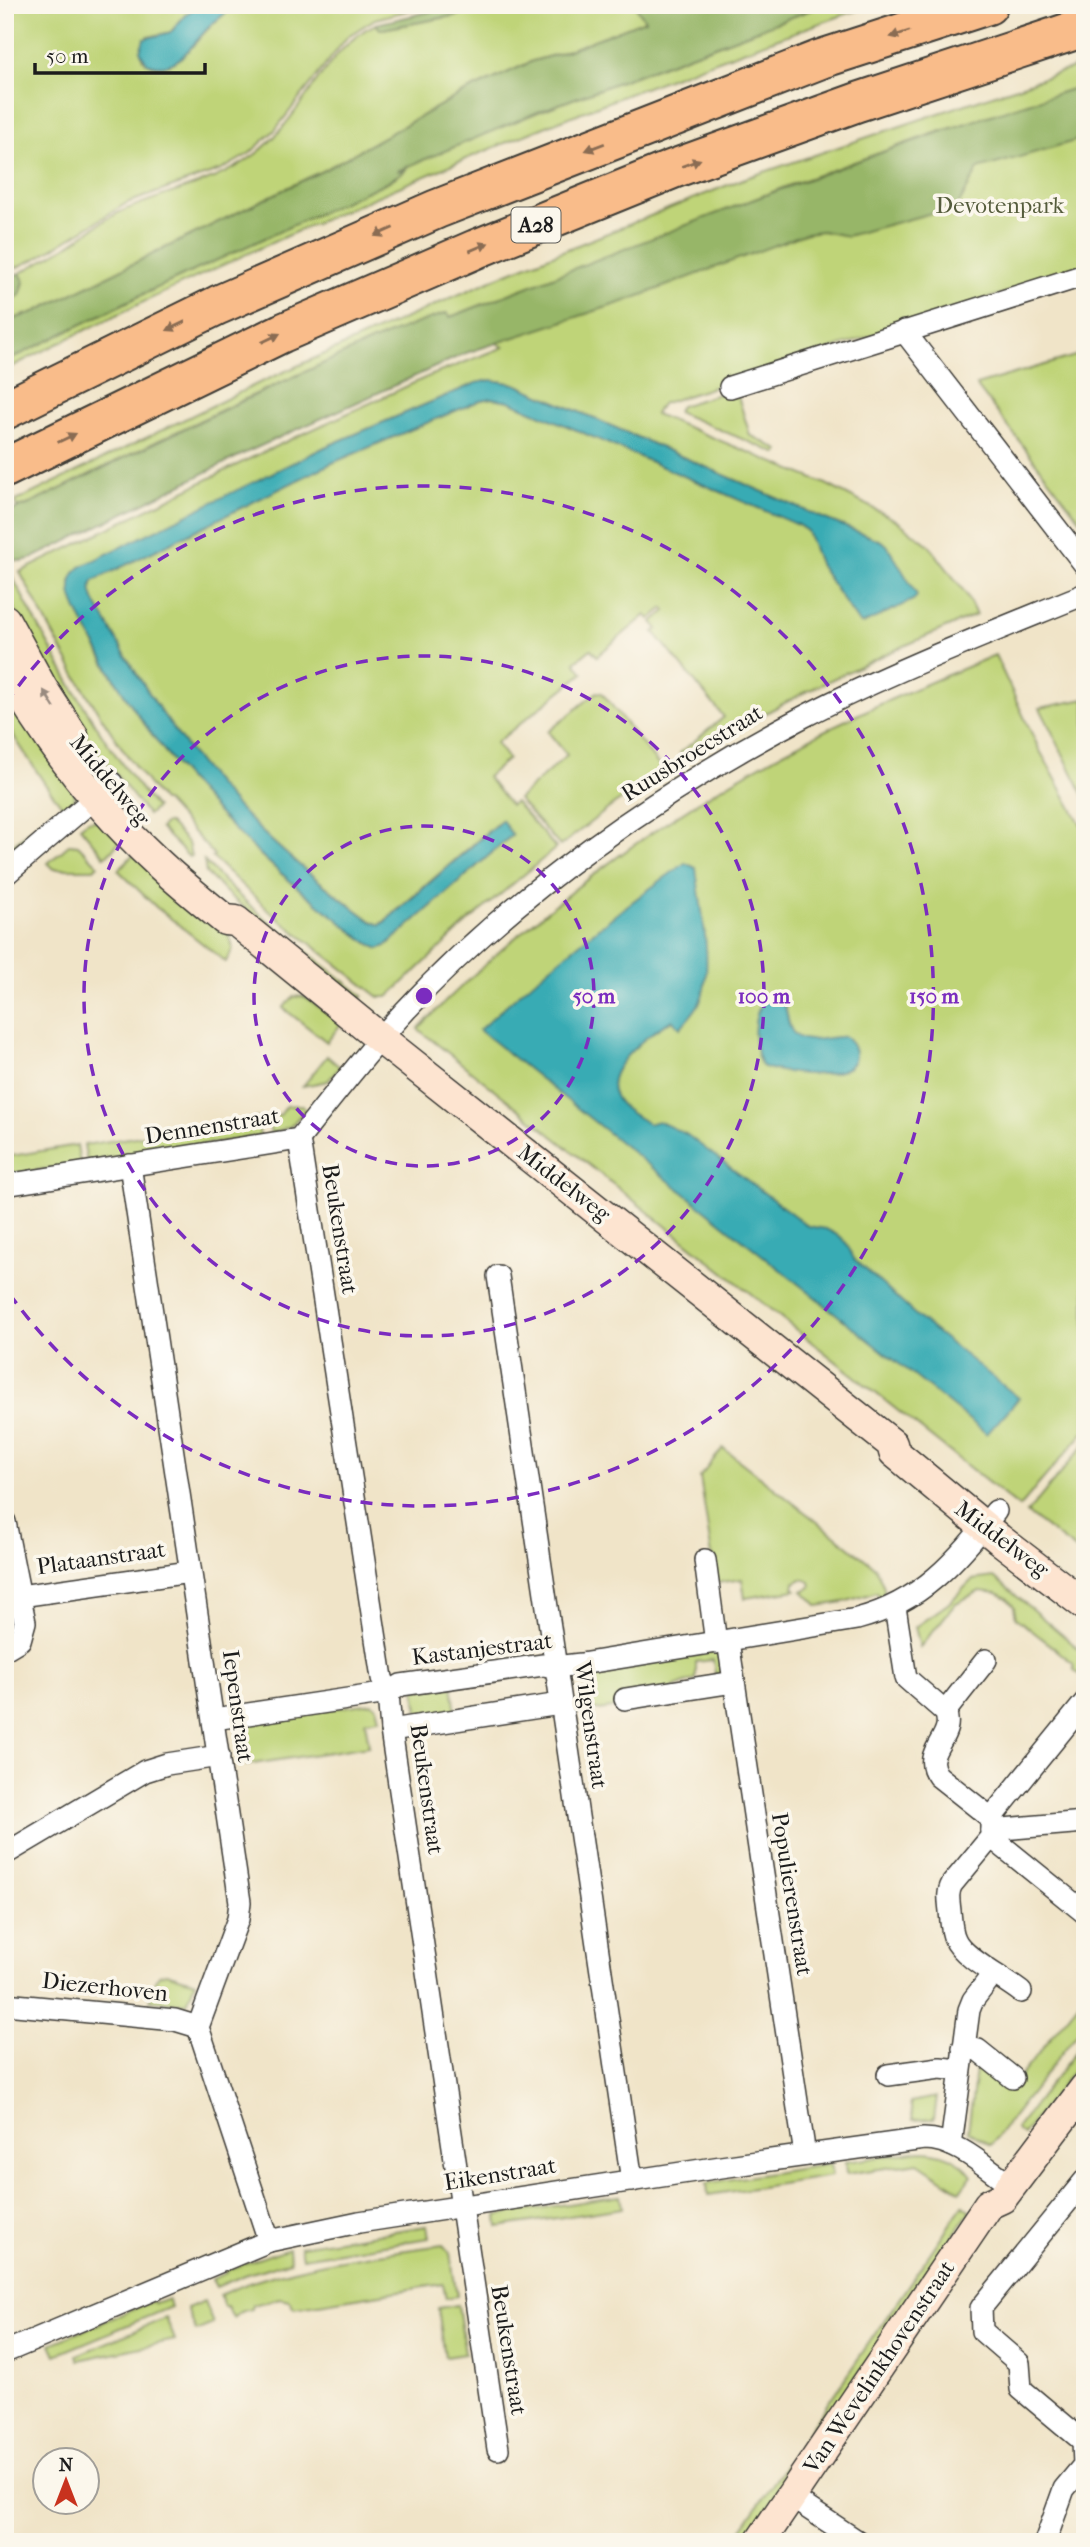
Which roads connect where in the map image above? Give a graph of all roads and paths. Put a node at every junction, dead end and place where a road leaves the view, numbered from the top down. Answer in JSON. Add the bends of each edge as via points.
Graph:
{"nodes":[{"id":1,"x":988,"y":5,"type":"edge"},
{"id":2,"x":1085,"y":27,"type":"edge"},
{"id":3,"x":1085,"y":275,"type":"edge"},
{"id":4,"x":904,"y":331,"type":"junction"},
{"id":5,"x":730,"y":387,"type":"dead end"},
{"id":6,"x":5,"y":410,"type":"edge"},
{"id":7,"x":5,"y":468,"type":"edge"},
{"id":8,"x":1085,"y":565,"type":"edge"},
{"id":9,"x":1085,"y":594,"type":"edge"},
{"id":10,"x":5,"y":620,"type":"edge"},
{"id":11,"x":5,"y":667,"type":"edge"},
{"id":12,"x":104,"y":790,"type":"junction"},
{"id":13,"x":5,"y":876,"type":"edge"},
{"id":14,"x":381,"y":1039,"type":"junction"},
{"id":15,"x":299,"y":1139,"type":"junction"},
{"id":16,"x":130,"y":1165,"type":"junction"},
{"id":17,"x":5,"y":1185,"type":"edge"},
{"id":18,"x":498,"y":1276,"type":"dead end"},
{"id":19,"x":990,"y":1519,"type":"junction"},
{"id":20,"x":5,"y":1522,"type":"edge"},
{"id":21,"x":705,"y":1560,"type":"dead end"},
{"id":22,"x":190,"y":1572,"type":"junction"},
{"id":23,"x":1085,"y":1579,"type":"edge"},
{"id":24,"x":20,"y":1596,"type":"junction"},
{"id":25,"x":1085,"y":1605,"type":"edge"},
{"id":26,"x":895,"y":1606,"type":"junction"},
{"id":27,"x":722,"y":1642,"type":"junction"},
{"id":28,"x":5,"y":1649,"type":"edge"},
{"id":29,"x":985,"y":1660,"type":"dead end"},
{"id":30,"x":554,"y":1667,"type":"junction"},
{"id":31,"x":734,"y":1682,"type":"junction"},
{"id":32,"x":388,"y":1693,"type":"junction"},
{"id":33,"x":625,"y":1699,"type":"dead end"},
{"id":34,"x":1085,"y":1702,"type":"edge"},
{"id":35,"x":560,"y":1704,"type":"junction"},
{"id":36,"x":945,"y":1712,"type":"junction"},
{"id":37,"x":214,"y":1719,"type":"junction"},
{"id":38,"x":391,"y":1730,"type":"junction"},
{"id":39,"x":219,"y":1756,"type":"junction"},
{"id":40,"x":1085,"y":1822,"type":"edge"},
{"id":41,"x":991,"y":1828,"type":"junction"},
{"id":42,"x":5,"y":1854,"type":"edge"},
{"id":43,"x":1085,"y":1913,"type":"edge"},
{"id":44,"x":993,"y":1974,"type":"junction"},
{"id":45,"x":1021,"y":1992,"type":"dead end"},
{"id":46,"x":5,"y":2004,"type":"edge"},
{"id":47,"x":198,"y":2027,"type":"junction"},
{"id":48,"x":963,"y":2048,"type":"junction"},
{"id":49,"x":960,"y":2070,"type":"junction"},
{"id":50,"x":888,"y":2075,"type":"dead end"},
{"id":51,"x":1013,"y":2078,"type":"dead end"},
{"id":52,"x":1085,"y":2088,"type":"edge"},
{"id":53,"x":951,"y":2144,"type":"junction"},
{"id":54,"x":805,"y":2155,"type":"junction"},
{"id":55,"x":1085,"y":2180,"type":"edge"},
{"id":56,"x":632,"y":2181,"type":"junction"},
{"id":57,"x":1007,"y":2191,"type":"junction"},
{"id":58,"x":461,"y":2206,"type":"junction"},
{"id":59,"x":269,"y":2241,"type":"junction"},
{"id":60,"x":5,"y":2352,"type":"edge"},
{"id":61,"x":498,"y":2449,"type":"dead end"},
{"id":62,"x":799,"y":2502,"type":"junction"},
{"id":63,"x":760,"y":2542,"type":"edge"},
{"id":64,"x":783,"y":2542,"type":"edge"},
{"id":65,"x":859,"y":2542,"type":"edge"},
{"id":66,"x":1045,"y":2542,"type":"edge"}],
"edges":[{"from":1,"to":6,"type":"highway","number":"A28","one_way":true,"via":[[821,59],[437,209],[218,305]]},
{"from":7,"to":2,"type":"highway","number":"A28","one_way":true,"via":[[282,333],[476,248],[673,169]]},
{"from":3,"to":4,"type":"street"},
{"from":4,"to":5,"type":"street"},
{"from":4,"to":8,"type":"street"},
{"from":9,"to":14,"type":"street","name":"Ruusbroecstraat","via":[[849,694],[673,793],[498,923],[440,975]]},
{"from":12,"to":10,"type":"main road","name":"Middelweg","one_way":true},
{"from":11,"to":12,"type":"main road","name":"Middelweg","via":[[46,732]]},
{"from":12,"to":13,"type":"street"},
{"from":12,"to":14,"type":"main road","name":"Middelweg","via":[[234,910],[236,920]]},
{"from":14,"to":15,"type":"street","name":"Dennenstraat"},
{"from":14,"to":19,"type":"main road","name":"Middelweg","via":[[892,1444],[901,1443],[952,1476]]},
{"from":15,"to":16,"type":"street","name":"Dennenstraat"},
{"from":15,"to":32,"type":"street","name":"Beukenstraat","via":[[382,1678]]},
{"from":16,"to":17,"type":"street","name":"Dennenstraat"},
{"from":16,"to":22,"type":"street","name":"Iepenstraat"},
{"from":18,"to":30,"type":"street","name":"Wilgenstraat"},
{"from":19,"to":23,"type":"main road","name":"Middelweg"},
{"from":19,"to":25,"type":"main road","name":"Middelweg"},
{"from":19,"to":26,"type":"street","name":"Kastanjestraat","via":[[934,1581]]},
{"from":20,"to":24,"type":"street"},
{"from":21,"to":27,"type":"street"},
{"from":22,"to":24,"type":"street","name":"Plataanstraat"},
{"from":22,"to":37,"type":"street","name":"Iepenstraat"},
{"from":24,"to":28,"type":"street","via":[[26,1622],[20,1640]]},
{"from":26,"to":27,"type":"street","name":"Kastanjestraat","via":[[857,1619]]},
{"from":26,"to":36,"type":"street","via":[[906,1678]]},
{"from":27,"to":30,"type":"street","name":"Kastanjestraat"},
{"from":27,"to":31,"type":"street","name":"Populierenstraat"},
{"from":29,"to":36,"type":"street"},
{"from":30,"to":32,"type":"street","name":"Kastanjestraat","via":[[401,1685]]},
{"from":30,"to":35,"type":"street","name":"Wilgenstraat"},
{"from":31,"to":33,"type":"street"},
{"from":31,"to":54,"type":"street","name":"Populierenstraat"},
{"from":32,"to":37,"type":"street","name":"Kastanjestraat"},
{"from":32,"to":38,"type":"street","name":"Beukenstraat"},
{"from":34,"to":41,"type":"street"},
{"from":35,"to":38,"type":"street"},
{"from":35,"to":56,"type":"street","name":"Wilgenstraat"},
{"from":36,"to":41,"type":"street","via":[[946,1733],[934,1751],[932,1767]]},
{"from":37,"to":39,"type":"street","name":"Iepenstraat"},
{"from":38,"to":58,"type":"street","name":"Beukenstraat"},
{"from":39,"to":42,"type":"street","via":[[145,1771]]},
{"from":39,"to":47,"type":"street","name":"Iepenstraat","via":[[240,1902]]},
{"from":40,"to":41,"type":"street"},
{"from":41,"to":43,"type":"street"},
{"from":41,"to":44,"type":"street","via":[[952,1884],[948,1900],[956,1943]]},
{"from":44,"to":45,"type":"street"},
{"from":44,"to":48,"type":"street","via":[[970,2006]]},
{"from":46,"to":47,"type":"street","name":"Diezerhoven","via":[[175,2020]]},
{"from":47,"to":59,"type":"street"},
{"from":48,"to":49,"type":"street"},
{"from":48,"to":51,"type":"street","via":[[978,2050]]},
{"from":49,"to":50,"type":"street"},
{"from":49,"to":53,"type":"street"},
{"from":52,"to":57,"type":"main road","name":"Van Wevelinkhovenstraat"},
{"from":53,"to":54,"type":"street","name":"Eikenstraat","via":[[924,2139]]},
{"from":53,"to":57,"type":"street","name":"Eikenstraat"},
{"from":54,"to":56,"type":"street","name":"Eikenstraat"},
{"from":55,"to":66,"type":"street","via":[[981,2308],[982,2331],[1019,2363],[1021,2389],[1083,2441],[1084,2465],[1065,2489]]},
{"from":56,"to":58,"type":"street","name":"Eikenstraat"},
{"from":57,"to":62,"type":"main road","name":"Van Wevelinkhovenstraat","via":[[989,2204]]},
{"from":58,"to":59,"type":"street","name":"Eikenstraat"},
{"from":58,"to":61,"type":"street","name":"Beukenstraat"},
{"from":59,"to":60,"type":"street","name":"Eikenstraat"},
{"from":62,"to":63,"type":"main road","name":"Van Wevelinkhovenstraat"},
{"from":62,"to":64,"type":"main road","name":"Van Wevelinkhovenstraat"},
{"from":62,"to":65,"type":"street"}]}
